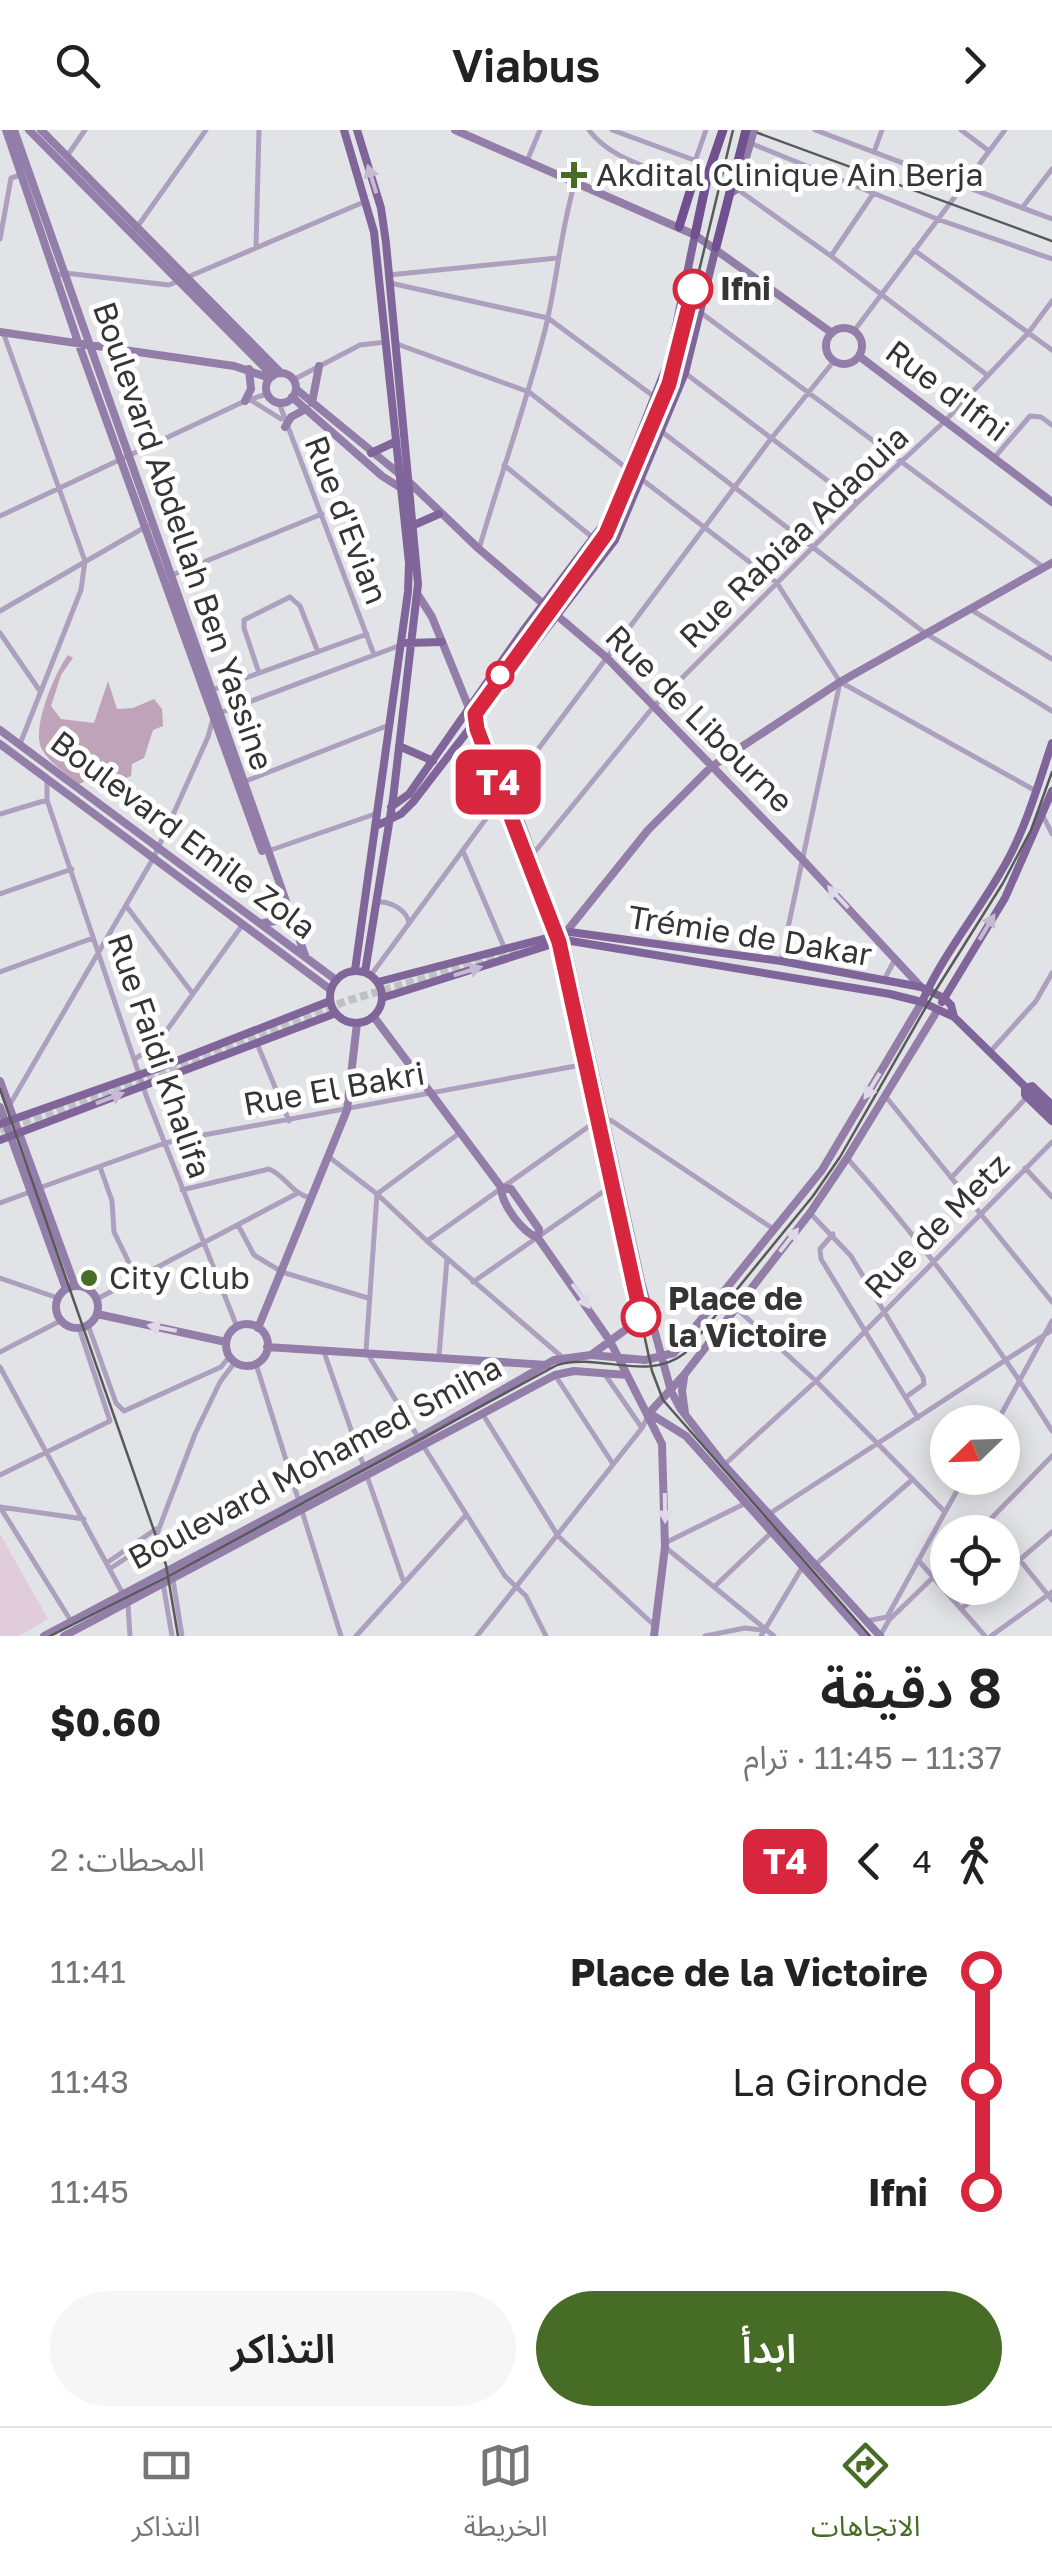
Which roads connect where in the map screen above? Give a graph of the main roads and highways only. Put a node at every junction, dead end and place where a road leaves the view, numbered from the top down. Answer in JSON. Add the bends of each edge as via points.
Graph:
{"nodes":[{"id":1,"x":344,"y":130,"type":"edge"},
{"id":2,"x":357,"y":130,"type":"edge"},
{"id":3,"x":746,"y":130,"type":"edge"},
{"id":4,"x":722,"y":133,"type":"edge"},
{"id":5,"x":708,"y":174,"type":"junction"},
{"id":6,"x":679,"y":227,"type":"road end"},
{"id":7,"x":695,"y":235,"type":"joint"},
{"id":8,"x":716,"y":247,"type":"joint"},
{"id":9,"x":395,"y":442,"type":"junction"},
{"id":10,"x":371,"y":453,"type":"road end"},
{"id":11,"x":439,"y":514,"type":"road end"},
{"id":12,"x":414,"y":525,"type":"junction"},
{"id":13,"x":442,"y":642,"type":"road end"},
{"id":14,"x":406,"y":644,"type":"junction"},
{"id":15,"x":1052,"y":744,"type":"edge"},
{"id":16,"x":399,"y":746,"type":"junction"},
{"id":17,"x":433,"y":761,"type":"junction"},
{"id":18,"x":1051,"y":795,"type":"edge"},
{"id":19,"x":390,"y":808,"type":"junction"},
{"id":20,"x":378,"y":813,"type":"junction"},
{"id":21,"x":388,"y":822,"type":"junction"},
{"id":22,"x":376,"y":826,"type":"junction"},
{"id":23,"x":560,"y":936,"type":"junction"},
{"id":24,"x":367,"y":974,"type":"junction"},
{"id":25,"x":888,"y":982,"type":"junction"},
{"id":26,"x":924,"y":988,"type":"junction"},
{"id":27,"x":890,"y":994,"type":"junction"},
{"id":28,"x":382,"y":998,"type":"junction"},
{"id":29,"x":944,"y":998,"type":"junction"},
{"id":30,"x":330,"y":1000,"type":"junction"},
{"id":31,"x":922,"y":1002,"type":"junction"},
{"id":32,"x":937,"y":1011,"type":"junction"},
{"id":33,"x":336,"y":1014,"type":"junction"},
{"id":34,"x":954,"y":1017,"type":"junction"},
{"id":35,"x":1026,"y":1092,"type":"junction"},
{"id":36,"x":1052,"y":1105,"type":"edge"},
{"id":37,"x":1052,"y":1113,"type":"edge"},
{"id":38,"x":6,"y":1121,"type":"edge"},
{"id":39,"x":1052,"y":1121,"type":"edge"},
{"id":40,"x":0,"y":1140,"type":"edge"}],
"edges":[{"from":1,"to":9,"type":"main road","via":[[374,232]]},
{"from":12,"to":2,"type":"main road","one_way":true,"via":[[380,208]]},
{"from":3,"to":8,"type":"highway"},
{"from":4,"to":5,"type":"highway"},
{"from":5,"to":6,"type":"highway","via":[[689,186]]},
{"from":5,"to":7,"type":"highway"},
{"from":7,"to":17,"type":"main road","via":[[668,360],[609,513]]},
{"from":8,"to":21,"type":"main road","via":[[685,372],[615,540],[407,808]]},
{"from":9,"to":10,"type":"main road"},
{"from":9,"to":14,"type":"main road","via":[[408,563]]},
{"from":11,"to":12,"type":"main road"},
{"from":12,"to":14,"type":"main road","via":[[418,594]]},
{"from":13,"to":14,"type":"main road"},
{"from":14,"to":16,"type":"main road"},
{"from":14,"to":20,"type":"main road"},
{"from":15,"to":26,"type":"main road","via":[[1002,871]]},
{"from":16,"to":17,"type":"main road"},
{"from":16,"to":19,"type":"main road"},
{"from":17,"to":19,"type":"main road"},
{"from":29,"to":18,"type":"main road","one_way":true,"via":[[1005,898]]},
{"from":19,"to":20,"type":"main road"},
{"from":19,"to":21,"type":"main road"},
{"from":20,"to":22,"type":"main road"},
{"from":21,"to":22,"type":"main road"},
{"from":21,"to":24,"type":"main road"},
{"from":22,"to":24,"type":"main road"},
{"from":23,"to":24,"type":"main road"},
{"from":23,"to":25,"type":"main road"},
{"from":23,"to":27,"type":"main road"},
{"from":28,"to":23,"type":"main road","one_way":true},
{"from":24,"to":28,"type":"main road"},
{"from":24,"to":30,"type":"main road","via":[[336,980]]},
{"from":25,"to":26,"type":"main road"},
{"from":25,"to":27,"type":"main road","name":"Trémie de Dakar","via":[[600,940]]},
{"from":26,"to":29,"type":"main road"},
{"from":26,"to":31,"type":"main road"},
{"from":27,"to":31,"type":"main road"},
{"from":28,"to":33,"type":"main road","via":[[374,1017],[357,1023]]},
{"from":29,"to":32,"type":"main road"},
{"from":29,"to":34,"type":"main road"},
{"from":30,"to":33,"type":"main road"},
{"from":30,"to":38,"type":"main road"},
{"from":31,"to":32,"type":"main road"},
{"from":32,"to":34,"type":"main road"},
{"from":40,"to":33,"type":"main road","one_way":true},
{"from":34,"to":35,"type":"main road"},
{"from":35,"to":36,"type":"main road","via":[[1032,1086]]},
{"from":35,"to":37,"type":"main road"},
{"from":35,"to":39,"type":"main road"}]}
